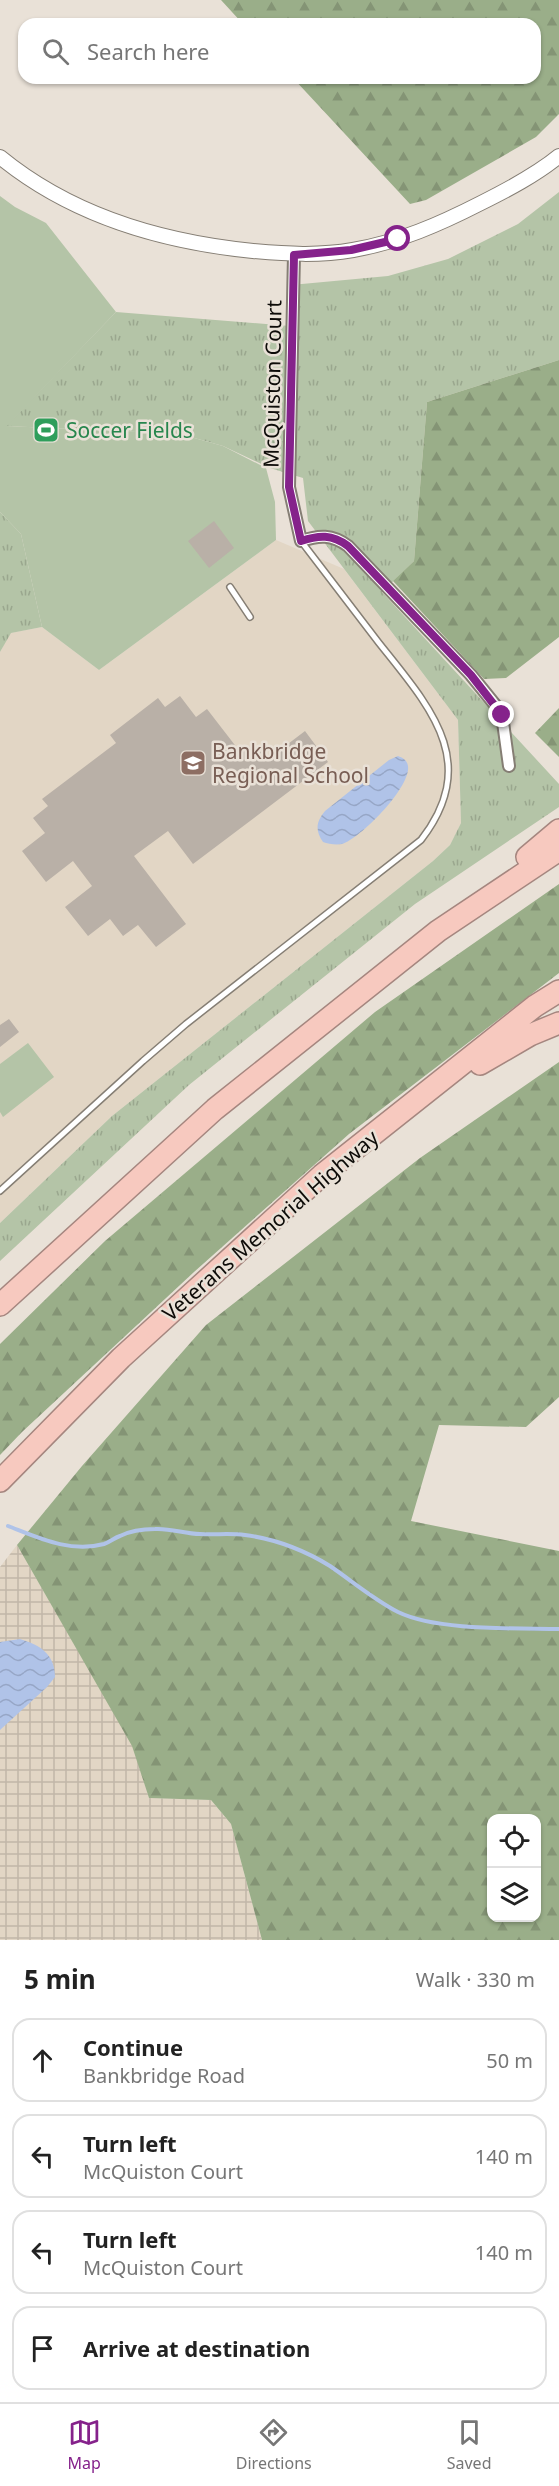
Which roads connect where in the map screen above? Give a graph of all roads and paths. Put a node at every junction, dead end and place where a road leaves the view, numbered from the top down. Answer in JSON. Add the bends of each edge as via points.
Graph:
{"nodes":[{"id":1,"x":559,"y":156,"type":"edge"},
{"id":2,"x":0,"y":157,"type":"edge"},
{"id":3,"x":294,"y":255,"type":"junction"},
{"id":4,"x":301,"y":541,"type":"junction"},
{"id":5,"x":230,"y":587,"type":"dead end"},
{"id":6,"x":250,"y":616,"type":"dead end"},
{"id":7,"x":508,"y":766,"type":"dead end"},
{"id":8,"x":559,"y":830,"type":"edge"},
{"id":9,"x":559,"y":850,"type":"edge"},
{"id":10,"x":505,"y":885,"type":"junction"},
{"id":11,"x":559,"y":991,"type":"edge"},
{"id":12,"x":559,"y":1023,"type":"edge"},
{"id":13,"x":454,"y":1071,"type":"junction"},
{"id":14,"x":0,"y":1191,"type":"edge"},
{"id":15,"x":0,"y":1305,"type":"edge"},
{"id":16,"x":0,"y":1481,"type":"edge"}],
"edges":[{"from":1,"to":3,"type":"street","via":[[497,195],[414,234],[351,250]]},
{"from":2,"to":3,"type":"street","via":[[82,207],[140,231],[216,247]]},
{"from":3,"to":4,"type":"street","name":"McQuiston Court","via":[[289,487]]},
{"from":4,"to":7,"type":"street","via":[[316,536],[338,538],[471,675],[502,715]]},
{"from":4,"to":14,"type":"lane","via":[[418,693],[438,725],[447,754],[448,779],[436,817],[421,840],[178,1031]]},
{"from":5,"to":6,"type":"lane"},
{"from":8,"to":10,"type":"highway","via":[[513,868]]},
{"from":9,"to":10,"type":"highway"},
{"from":10,"to":15,"type":"highway","via":[[438,931],[215,1109]]},
{"from":11,"to":13,"type":"highway","name":"Veterans Memorial Highway"},
{"from":12,"to":13,"type":"highway","via":[[473,1068]]},
{"from":13,"to":16,"type":"highway","name":"Veterans Memorial Highway","via":[[322,1176],[178,1305]]}]}
